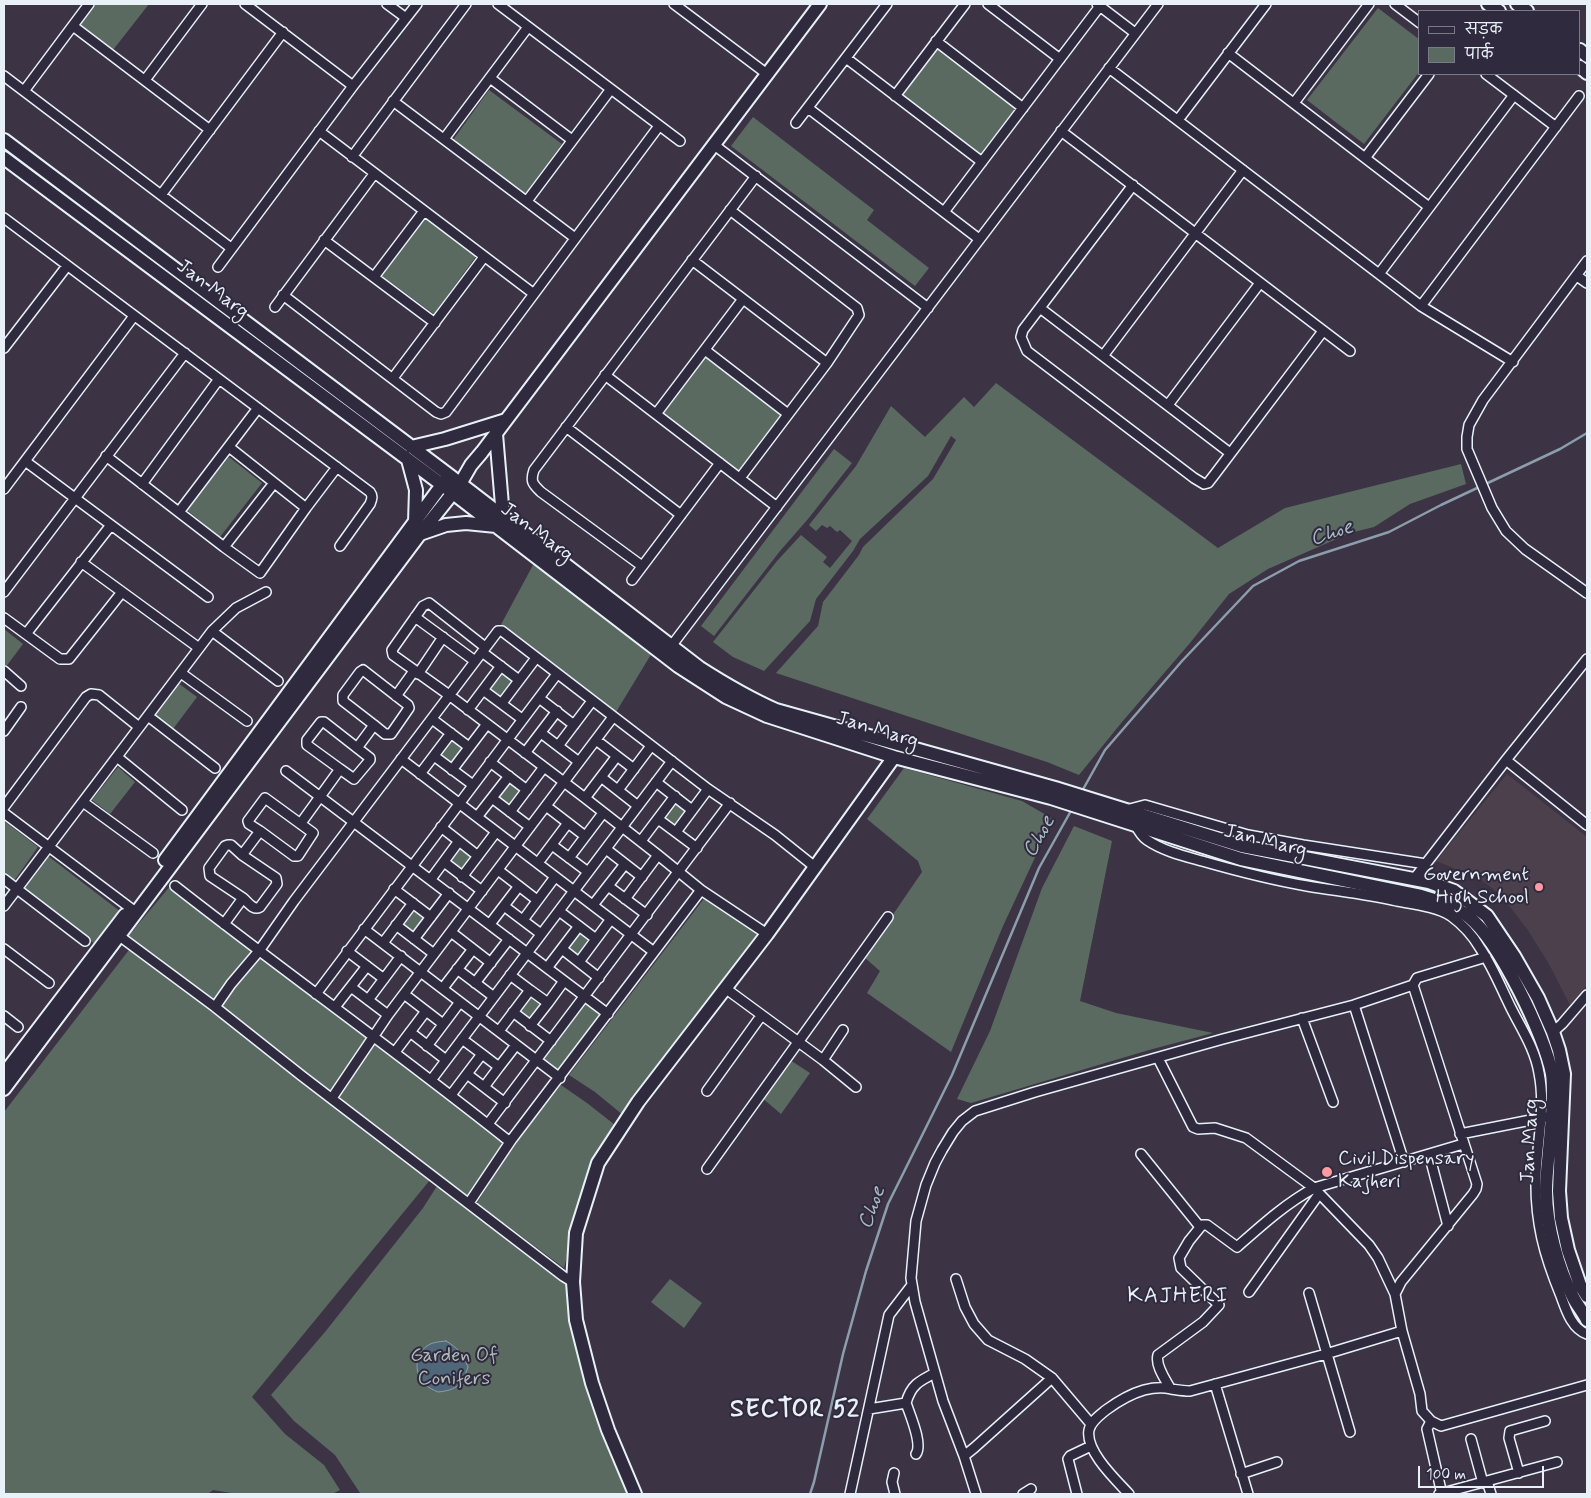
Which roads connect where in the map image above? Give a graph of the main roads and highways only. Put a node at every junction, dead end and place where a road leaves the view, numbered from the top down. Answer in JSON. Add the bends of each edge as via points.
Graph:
{"nodes":[{"id":1,"x":820,"y":4,"type":"edge"},
{"id":2,"x":4,"y":140,"type":"edge"},
{"id":3,"x":4,"y":158,"type":"edge"},
{"id":4,"x":506,"y":420,"type":"junction"},
{"id":5,"x":496,"y":434,"type":"junction"},
{"id":6,"x":411,"y":447,"type":"junction"},
{"id":7,"x":408,"y":460,"type":"junction"},
{"id":8,"x":471,"y":465,"type":"junction"},
{"id":9,"x":446,"y":480,"type":"junction"},
{"id":10,"x":456,"y":489,"type":"junction"},
{"id":11,"x":415,"y":522,"type":"junction"},
{"id":12,"x":500,"y":522,"type":"junction"},
{"id":13,"x":420,"y":534,"type":"junction"},
{"id":14,"x":668,"y":650,"type":"junction"},
{"id":15,"x":702,"y":675,"type":"junction"},
{"id":16,"x":894,"y":757,"type":"junction"},
{"id":17,"x":1053,"y":793,"type":"junction"},
{"id":18,"x":1104,"y":809,"type":"junction"},
{"id":19,"x":134,"y":910,"type":"junction"},
{"id":20,"x":116,"y":933,"type":"junction"},
{"id":21,"x":4,"y":1074,"type":"edge"},
{"id":22,"x":4,"y":1089,"type":"edge"},
{"id":23,"x":1587,"y":1296,"type":"edge"},
{"id":24,"x":1587,"y":1320,"type":"edge"},
{"id":25,"x":635,"y":1494,"type":"edge"}],
"edges":[{"from":1,"to":4,"type":"main road"},
{"from":2,"to":6,"type":"main road"},
{"from":3,"to":7,"type":"main road","name":"Jan Marg"},
{"from":4,"to":5,"type":"main road"},
{"from":4,"to":6,"type":"main road"},
{"from":5,"to":8,"type":"main road"},
{"from":5,"to":12,"type":"main road"},
{"from":6,"to":9,"type":"main road"},
{"from":7,"to":9,"type":"main road","name":"Jan Marg"},
{"from":7,"to":11,"type":"main road","via":[[416,490]]},
{"from":8,"to":9,"type":"main road"},
{"from":8,"to":10,"type":"main road"},
{"from":9,"to":10,"type":"main road","name":"Jan Marg"},
{"from":9,"to":11,"type":"main road"},
{"from":10,"to":12,"type":"main road","name":"Jan Marg"},
{"from":10,"to":13,"type":"main road"},
{"from":11,"to":19,"type":"main road"},
{"from":12,"to":13,"type":"main road","via":[[446,525]]},
{"from":12,"to":14,"type":"main road","name":"Jan Marg"},
{"from":13,"to":19,"type":"main road"},
{"from":14,"to":15,"type":"main road","name":"Jan Marg"},
{"from":14,"to":15,"type":"main road","name":"Jan Marg","via":[[686,656]]},
{"from":15,"to":16,"type":"main road","name":"Jan Marg","via":[[735,702],[767,716]]},
{"from":15,"to":17,"type":"main road","name":"Jan Marg","via":[[776,710]]},
{"from":16,"to":17,"type":"main road","name":"Jan Marg"},
{"from":16,"to":25,"type":"main road","via":[[767,934],[638,1102],[598,1163],[576,1233],[573,1282],[576,1320],[592,1383]]},
{"from":17,"to":18,"type":"main road","name":"Jan Marg"},
{"from":18,"to":23,"type":"main road","name":"Jan Marg","via":[[1125,810],[1242,846],[1429,882],[1454,891],[1486,916],[1538,998],[1559,1050],[1564,1074],[1559,1191],[1561,1218],[1568,1250]]},
{"from":18,"to":24,"type":"main road","name":"Jan Marg","via":[[1135,824],[1241,859],[1421,896],[1445,903],[1470,917],[1505,965],[1544,1044],[1552,1075],[1547,1117],[1546,1192],[1551,1230],[1559,1263]]},
{"from":19,"to":20,"type":"main road"},
{"from":20,"to":21,"type":"main road"},
{"from":20,"to":22,"type":"main road"}]}
